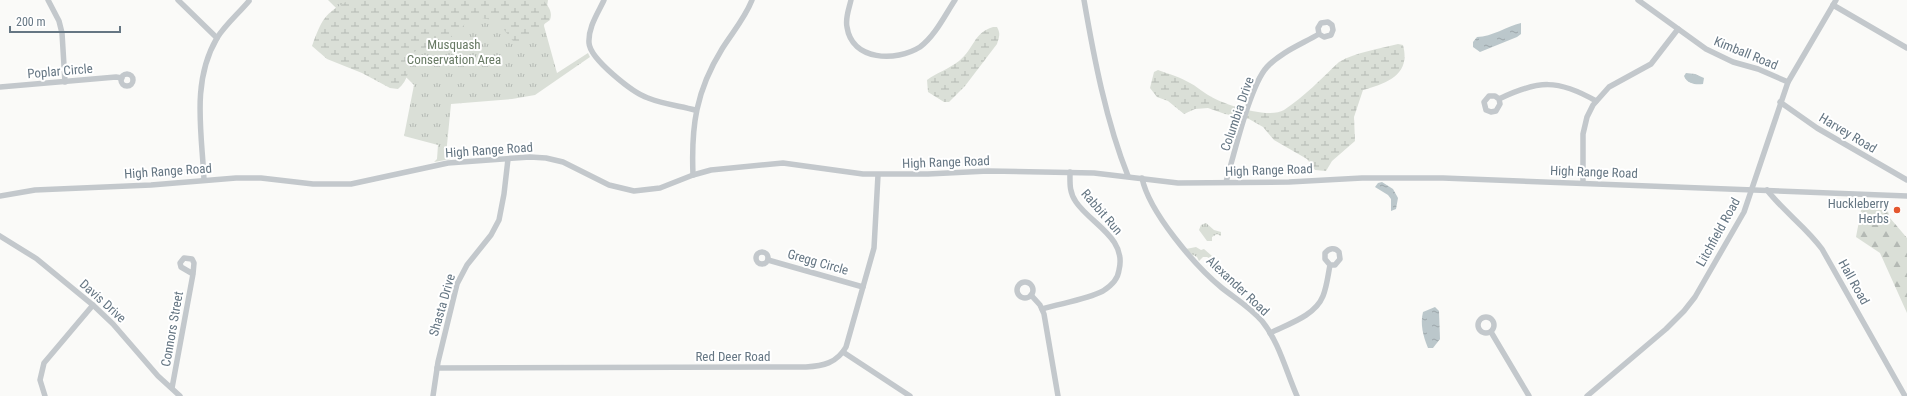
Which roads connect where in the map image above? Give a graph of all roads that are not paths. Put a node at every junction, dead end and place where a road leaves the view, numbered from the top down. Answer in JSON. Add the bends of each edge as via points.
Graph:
{"nodes":[{"id":1,"x":48,"y":0,"type":"edge"},
{"id":2,"x":178,"y":0,"type":"edge"},
{"id":3,"x":604,"y":0,"type":"edge"},
{"id":4,"x":752,"y":0,"type":"edge"},
{"id":5,"x":852,"y":0,"type":"edge"},
{"id":6,"x":954,"y":0,"type":"edge"},
{"id":7,"x":1084,"y":0,"type":"edge"},
{"id":8,"x":1638,"y":0,"type":"edge"},
{"id":9,"x":249,"y":1,"type":"dead end"},
{"id":10,"x":1835,"y":2,"type":"edge"},
{"id":11,"x":1678,"y":29,"type":"junction"},
{"id":12,"x":1319,"y":34,"type":"dead end"},
{"id":13,"x":217,"y":38,"type":"junction"},
{"id":14,"x":1907,"y":48,"type":"edge"},
{"id":15,"x":122,"y":78,"type":"dead end"},
{"id":16,"x":64,"y":82,"type":"junction"},
{"id":17,"x":1788,"y":82,"type":"junction"},
{"id":18,"x":0,"y":87,"type":"edge"},
{"id":19,"x":1499,"y":99,"type":"dead end"},
{"id":20,"x":1596,"y":101,"type":"junction"},
{"id":21,"x":1780,"y":102,"type":"junction"},
{"id":22,"x":695,"y":110,"type":"junction"},
{"id":23,"x":508,"y":159,"type":"junction"},
{"id":24,"x":1070,"y":172,"type":"junction"},
{"id":25,"x":693,"y":175,"type":"junction"},
{"id":26,"x":878,"y":175,"type":"junction"},
{"id":27,"x":1128,"y":176,"type":"junction"},
{"id":28,"x":1142,"y":178,"type":"junction"},
{"id":29,"x":204,"y":180,"type":"junction"},
{"id":30,"x":1907,"y":180,"type":"edge"},
{"id":31,"x":1226,"y":182,"type":"junction"},
{"id":32,"x":1583,"y":183,"type":"junction"},
{"id":33,"x":1752,"y":190,"type":"junction"},
{"id":34,"x":1767,"y":190,"type":"junction"},
{"id":35,"x":0,"y":196,"type":"edge"},
{"id":36,"x":1907,"y":196,"type":"edge"},
{"id":37,"x":0,"y":236,"type":"edge"},
{"id":38,"x":768,"y":260,"type":"dead end"},
{"id":39,"x":1330,"y":265,"type":"dead end"},
{"id":40,"x":193,"y":274,"type":"dead end"},
{"id":41,"x":862,"y":287,"type":"junction"},
{"id":42,"x":1031,"y":295,"type":"dead end"},
{"id":43,"x":93,"y":305,"type":"junction"},
{"id":44,"x":1042,"y":309,"type":"junction"},
{"id":45,"x":1491,"y":332,"type":"dead end"},
{"id":46,"x":1270,"y":333,"type":"junction"},
{"id":47,"x":843,"y":352,"type":"junction"},
{"id":48,"x":437,"y":368,"type":"junction"},
{"id":49,"x":172,"y":388,"type":"junction"},
{"id":50,"x":45,"y":396,"type":"edge"},
{"id":51,"x":180,"y":396,"type":"edge"},
{"id":52,"x":433,"y":396,"type":"edge"},
{"id":53,"x":910,"y":396,"type":"edge"},
{"id":54,"x":1058,"y":396,"type":"edge"},
{"id":55,"x":1297,"y":396,"type":"edge"},
{"id":56,"x":1529,"y":396,"type":"edge"},
{"id":57,"x":1587,"y":396,"type":"edge"},
{"id":58,"x":1905,"y":396,"type":"edge"}],
"edges":[{"from":1,"to":16,"type":"street","via":[[62,33]]},
{"from":2,"to":13,"type":"street"},
{"from":3,"to":22,"type":"street","via":[[590,33],[590,46],[599,62],[647,98]]},
{"from":4,"to":22,"type":"street","via":[[711,68]]},
{"from":5,"to":6,"type":"street","via":[[846,20],[852,40],[865,52],[884,57],[904,54],[920,47],[934,32]]},
{"from":7,"to":27,"type":"street","via":[[1111,124]]},
{"from":8,"to":11,"type":"street","name":"Kimball Road"},
{"from":9,"to":13,"type":"street"},
{"from":10,"to":14,"type":"street"},
{"from":10,"to":17,"type":"street","name":"Litchfield Road"},
{"from":11,"to":17,"type":"street","name":"Kimball Road","via":[[1703,47],[1723,57]]},
{"from":11,"to":20,"type":"street","via":[[1651,64],[1609,87]]},
{"from":12,"to":31,"type":"street","name":"Columbia Drive","via":[[1268,66],[1258,80]]},
{"from":13,"to":29,"type":"street","via":[[206,65],[200,95]]},
{"from":15,"to":16,"type":"street","name":"Poplar Circle"},
{"from":16,"to":18,"type":"street","name":"Poplar Circle"},
{"from":17,"to":21,"type":"street","name":"Litchfield Road"},
{"from":19,"to":20,"type":"street","via":[[1516,91],[1550,84],[1567,87]]},
{"from":20,"to":32,"type":"street","via":[[1587,117],[1584,130]]},
{"from":21,"to":30,"type":"street","name":"Harvey Road","via":[[1817,128]]},
{"from":21,"to":33,"type":"street","name":"Litchfield Road"},
{"from":22,"to":25,"type":"street"},
{"from":23,"to":25,"type":"street","name":"High Range Road","via":[[530,157],[555,160],[617,188],[634,191],[664,187]]},
{"from":23,"to":29,"type":"street","name":"High Range Road","via":[[439,165],[351,184],[313,184],[248,178]]},
{"from":23,"to":48,"type":"street","name":"Shasta Drive","via":[[499,220],[459,280]]},
{"from":24,"to":26,"type":"street","name":"High Range Road","via":[[988,171]]},
{"from":24,"to":27,"type":"street","name":"High Range Road"},
{"from":24,"to":44,"type":"street","name":"Rabbit Run","via":[[1073,196],[1079,206],[1116,244],[1120,256],[1120,269],[1115,280],[1102,292]]},
{"from":25,"to":26,"type":"street","name":"High Range Road","via":[[720,169],[783,163],[846,173]]},
{"from":26,"to":41,"type":"street","via":[[875,239]]},
{"from":27,"to":28,"type":"street","name":"High Range Road"},
{"from":28,"to":31,"type":"street","name":"High Range Road","via":[[1174,182]]},
{"from":28,"to":46,"type":"street","name":"Alexander Road","via":[[1147,195],[1170,232],[1217,284],[1256,315]]},
{"from":29,"to":35,"type":"street","name":"High Range Road","via":[[35,190]]},
{"from":31,"to":32,"type":"street","name":"High Range Road","via":[[1381,178]]},
{"from":32,"to":33,"type":"street","name":"High Range Road"},
{"from":33,"to":34,"type":"street","name":"High Range Road"},
{"from":33,"to":57,"type":"street","name":"Litchfield Road","via":[[1744,212],[1690,304],[1666,329]]},
{"from":34,"to":36,"type":"street","name":"High Range Road"},
{"from":34,"to":58,"type":"street","name":"Hall Road","via":[[1774,200],[1812,235],[1822,249]]},
{"from":37,"to":43,"type":"street","name":"Davis Drive","via":[[37,259]]},
{"from":38,"to":41,"type":"street","name":"Gregg Circle"},
{"from":39,"to":46,"type":"street","via":[[1324,292],[1317,306]]},
{"from":40,"to":49,"type":"street","name":"Connors Street"},
{"from":41,"to":47,"type":"street"},
{"from":42,"to":44,"type":"street"},
{"from":43,"to":49,"type":"street","name":"Davis Drive"},
{"from":43,"to":50,"type":"street","via":[[44,363],[40,380]]},
{"from":44,"to":54,"type":"street"},
{"from":45,"to":56,"type":"street"},
{"from":46,"to":55,"type":"street","name":"Alexander Road"},
{"from":47,"to":48,"type":"street","name":"Red Deer Road","via":[[827,364],[806,367]]},
{"from":47,"to":53,"type":"street"},
{"from":48,"to":52,"type":"street","name":"Shasta Drive"},
{"from":49,"to":51,"type":"street","name":"Davis Drive"}]}
